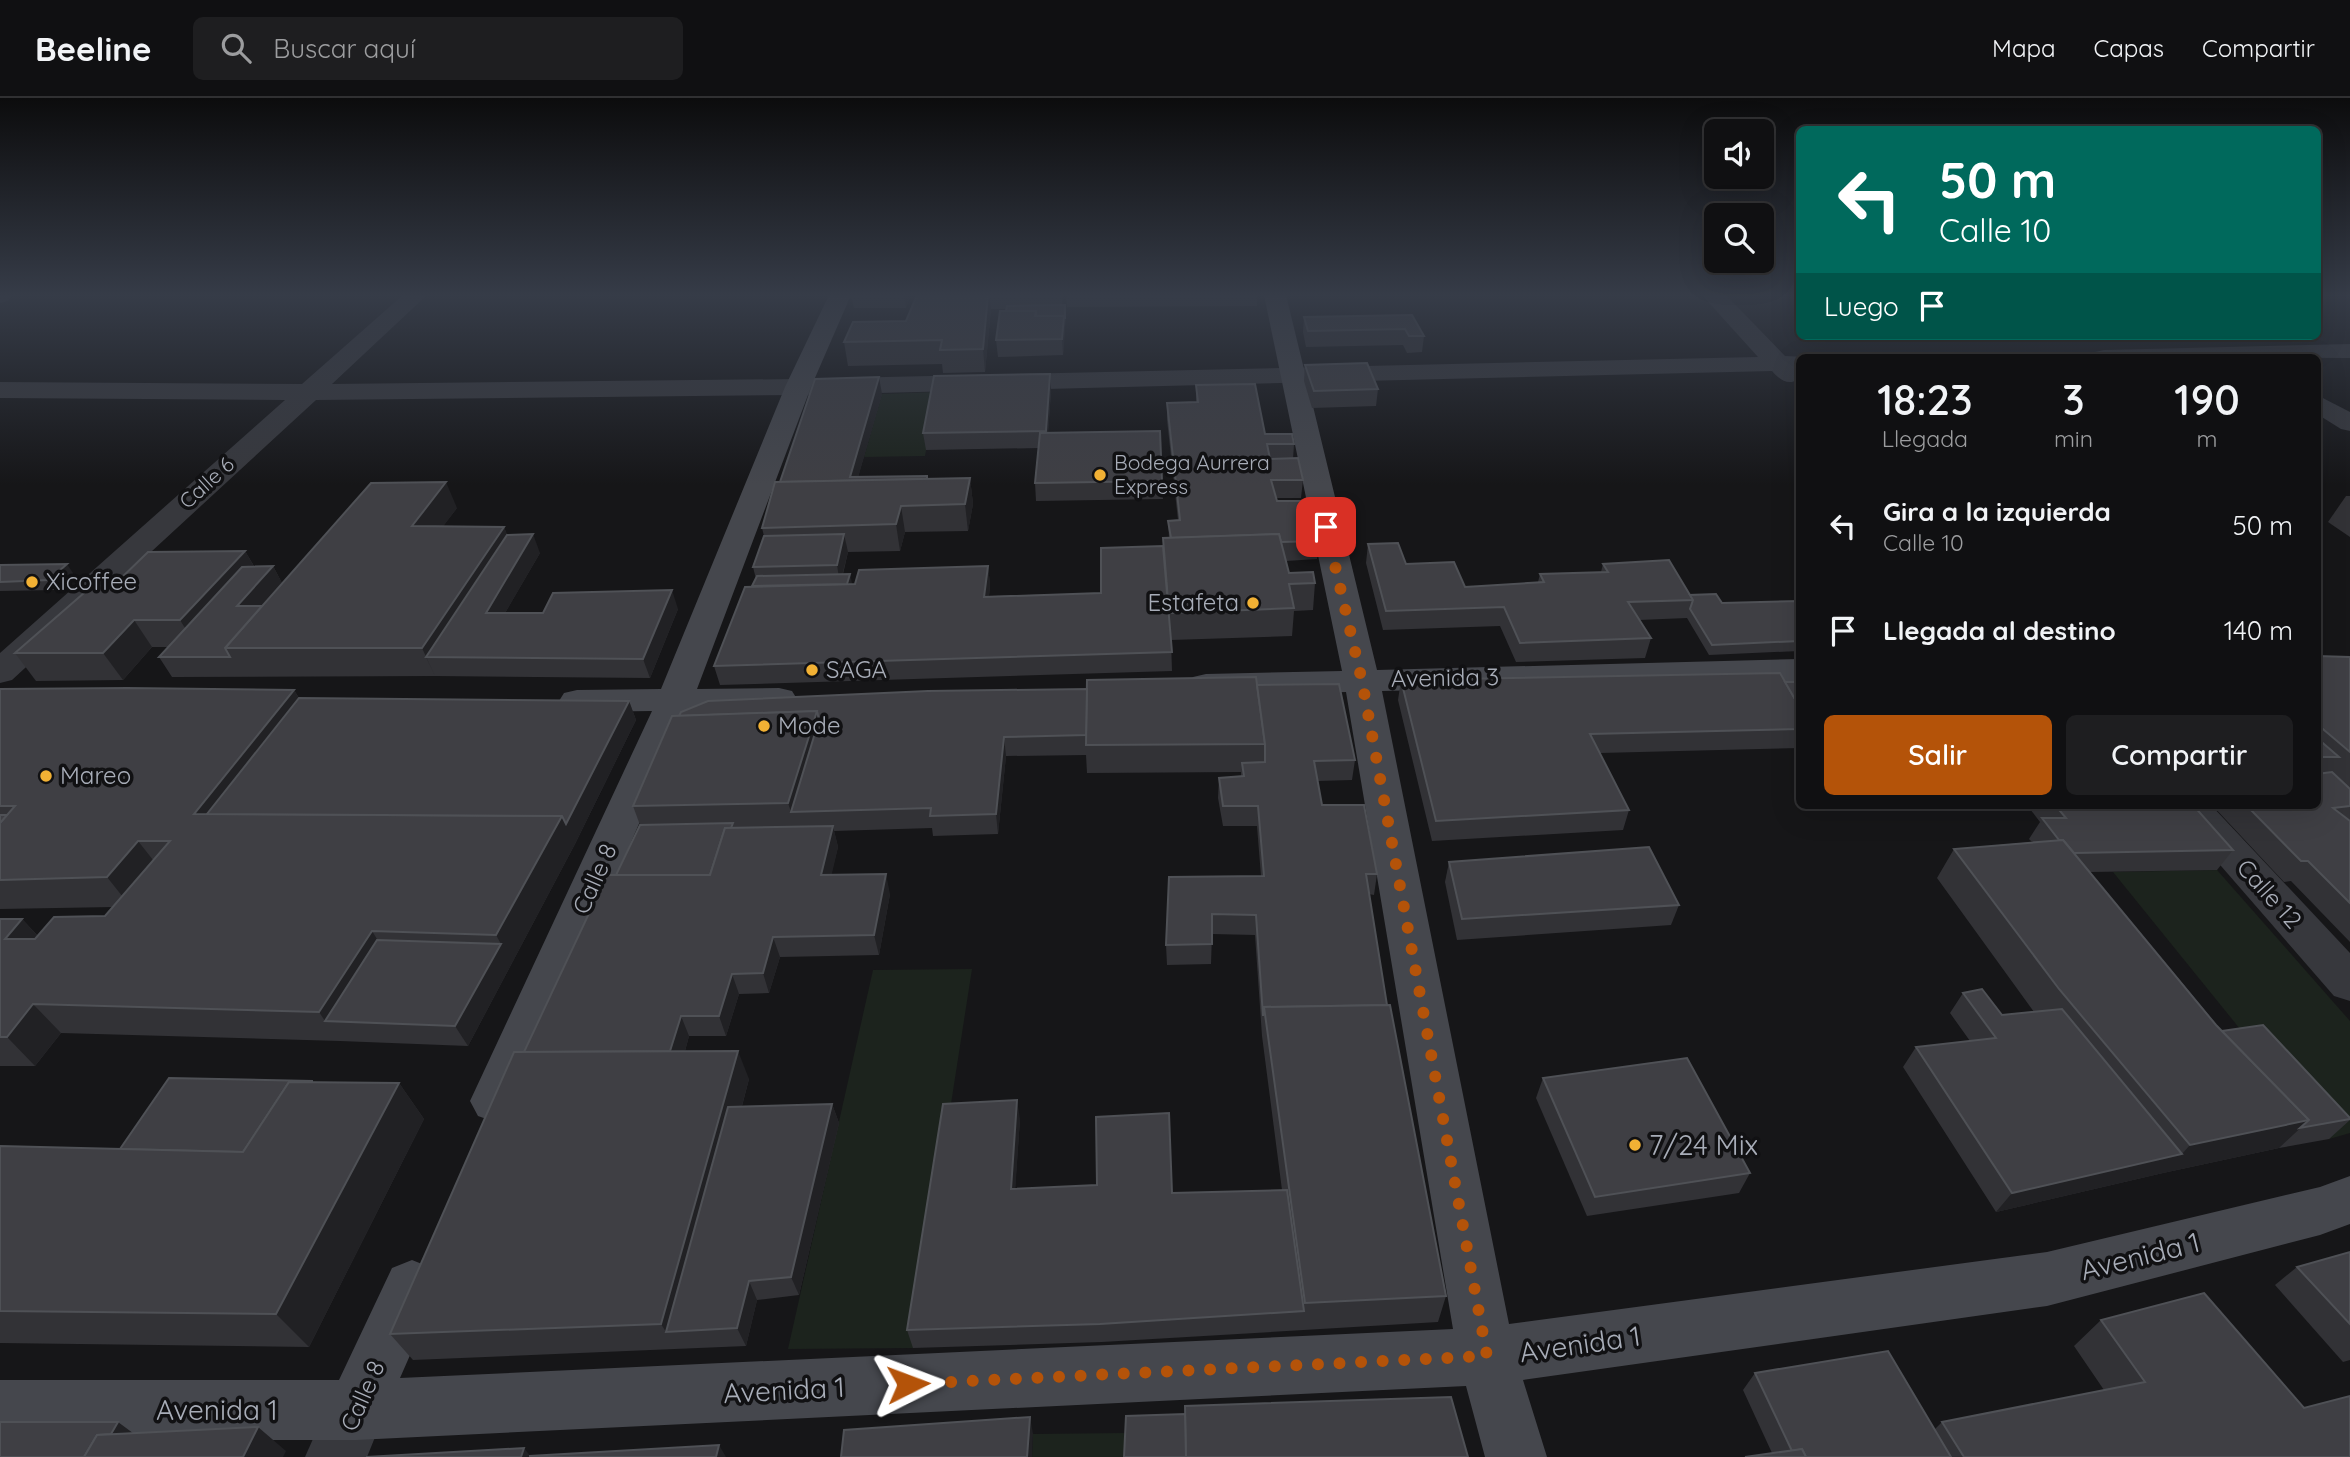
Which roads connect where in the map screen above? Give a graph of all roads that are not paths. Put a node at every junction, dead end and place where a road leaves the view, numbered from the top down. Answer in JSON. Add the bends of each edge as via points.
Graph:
{"nodes":[{"id":1,"x":345,"y":358,"type":"edge"},
{"id":2,"x":811,"y":358,"type":"edge"},
{"id":3,"x":1287,"y":358,"type":"edge"},
{"id":4,"x":1789,"y":363,"type":"edge"},
{"id":5,"x":1290,"y":374,"type":"junction"},
{"id":6,"x":798,"y":387,"type":"junction"},
{"id":7,"x":0,"y":390,"type":"edge"},
{"id":8,"x":308,"y":392,"type":"junction"},
{"id":9,"x":2321,"y":406,"type":"edge"},
{"id":10,"x":2350,"y":423,"type":"edge"},
{"id":11,"x":1796,"y":670,"type":"edge"},
{"id":12,"x":1362,"y":681,"type":"junction"},
{"id":13,"x":1170,"y":687,"type":"edge"},
{"id":14,"x":5,"y":689,"type":"edge"},
{"id":15,"x":812,"y":698,"type":"edge"},
{"id":16,"x":551,"y":701,"type":"edge"},
{"id":17,"x":674,"y":702,"type":"junction"},
{"id":18,"x":2192,"y":809,"type":"edge"},
{"id":19,"x":2350,"y":983,"type":"edge"},
{"id":20,"x":481,"y":1132,"type":"edge"},
{"id":21,"x":2350,"y":1200,"type":"edge"},
{"id":22,"x":425,"y":1259,"type":"edge"},
{"id":23,"x":1487,"y":1356,"type":"junction"},
{"id":24,"x":0,"y":1409,"type":"edge"},
{"id":25,"x":346,"y":1434,"type":"edge"},
{"id":26,"x":1516,"y":1457,"type":"edge"}],
"edges":[{"from":1,"to":8,"type":"street","name":"Calle 6"},
{"from":2,"to":6,"type":"main road","name":"Calle 8"},
{"from":3,"to":5,"type":"main road"},
{"from":4,"to":5,"type":"street"},
{"from":5,"to":6,"type":"street"},
{"from":5,"to":12,"type":"main road"},
{"from":6,"to":8,"type":"street"},
{"from":6,"to":17,"type":"main road","name":"Calle 8"},
{"from":7,"to":8,"type":"street"},
{"from":8,"to":14,"type":"street","name":"Calle 6"},
{"from":9,"to":10,"type":"street"},
{"from":11,"to":12,"type":"main road","name":"Avenida 3"},
{"from":12,"to":13,"type":"main road","name":"Avenida 3"},
{"from":12,"to":23,"type":"main road"},
{"from":15,"to":17,"type":"main road"},
{"from":16,"to":17,"type":"main road"},
{"from":17,"to":20,"type":"main road","name":"Calle 8"},
{"from":18,"to":19,"type":"street","name":"Calle 12"},
{"from":21,"to":23,"type":"main road","name":"Avenida 1","via":[[2047,1279]]},
{"from":22,"to":25,"type":"main road","name":"Calle 8"},
{"from":23,"to":25,"type":"main road","name":"Avenida 1"},
{"from":23,"to":26,"type":"main road"},
{"from":24,"to":25,"type":"main road","name":"Avenida 1"}]}
